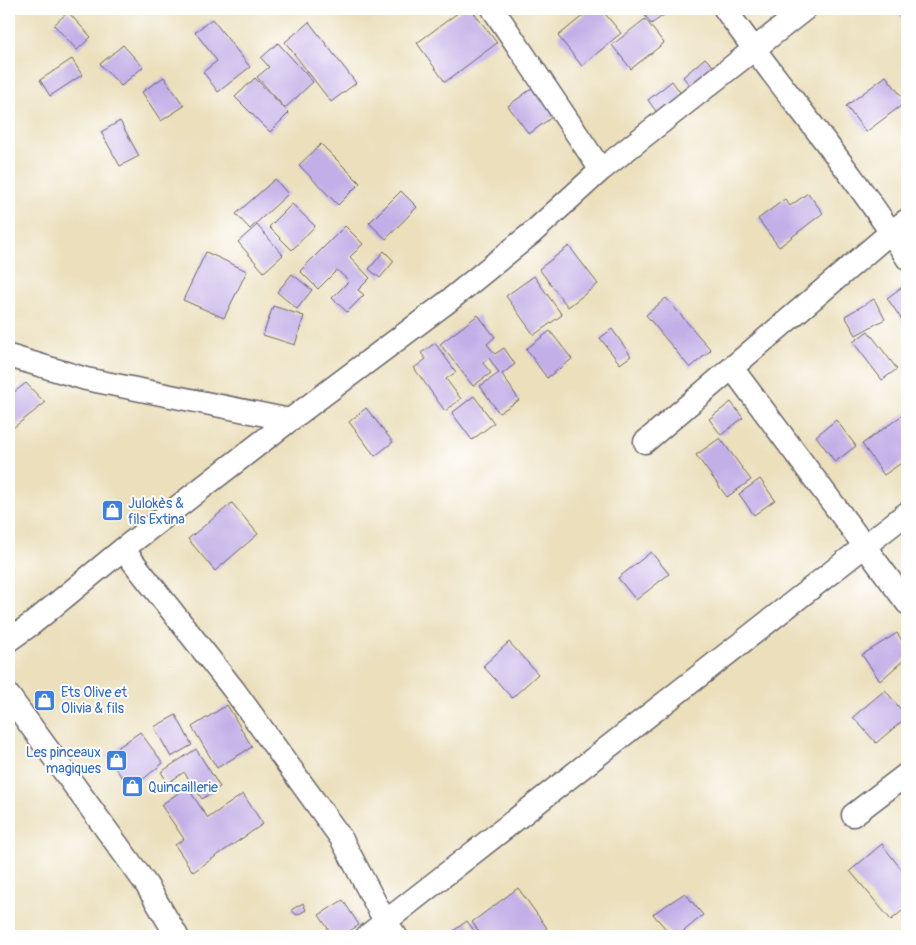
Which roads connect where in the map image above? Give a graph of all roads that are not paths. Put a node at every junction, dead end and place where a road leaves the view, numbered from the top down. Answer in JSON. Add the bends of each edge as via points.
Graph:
{"nodes":[{"id":1,"x":493,"y":9,"type":"edge"},
{"id":2,"x":725,"y":9,"type":"edge"},
{"id":3,"x":805,"y":9,"type":"edge"},
{"id":4,"x":753,"y":49,"type":"junction"},
{"id":5,"x":601,"y":170,"type":"junction"},
{"id":6,"x":899,"y":226,"type":"edge"},
{"id":7,"x":907,"y":258,"type":"edge"},
{"id":8,"x":9,"y":356,"type":"edge"},
{"id":9,"x":732,"y":368,"type":"junction"},
{"id":10,"x":290,"y":420,"type":"junction"},
{"id":11,"x":645,"y":442,"type":"dead end"},
{"id":12,"x":907,"y":513,"type":"edge"},
{"id":13,"x":864,"y":547,"type":"junction"},
{"id":14,"x":123,"y":549,"type":"junction"},
{"id":15,"x":907,"y":603,"type":"edge"},
{"id":16,"x":9,"y":640,"type":"edge"},
{"id":17,"x":9,"y":696,"type":"edge"},
{"id":18,"x":907,"y":774,"type":"edge"},
{"id":19,"x":853,"y":815,"type":"dead end"},
{"id":20,"x":391,"y":930,"type":"edge"},
{"id":21,"x":177,"y":936,"type":"edge"},
{"id":22,"x":367,"y":936,"type":"edge"}],
"edges":[{"from":1,"to":5,"type":"street"},
{"from":2,"to":4,"type":"street"},
{"from":3,"to":4,"type":"street"},
{"from":4,"to":5,"type":"street"},
{"from":4,"to":6,"type":"street","via":[[822,137]]},
{"from":5,"to":10,"type":"street","via":[[532,233],[446,303]]},
{"from":6,"to":7,"type":"street"},
{"from":6,"to":9,"type":"street"},
{"from":8,"to":10,"type":"street","via":[[86,379]]},
{"from":9,"to":11,"type":"street"},
{"from":9,"to":13,"type":"street"},
{"from":10,"to":14,"type":"street"},
{"from":12,"to":13,"type":"street"},
{"from":13,"to":15,"type":"street"},
{"from":13,"to":20,"type":"street"},
{"from":14,"to":16,"type":"street"},
{"from":14,"to":20,"type":"street","via":[[234,690],[341,838]]},
{"from":17,"to":21,"type":"street","via":[[146,884]]},
{"from":18,"to":19,"type":"street"},
{"from":20,"to":22,"type":"street"}]}
